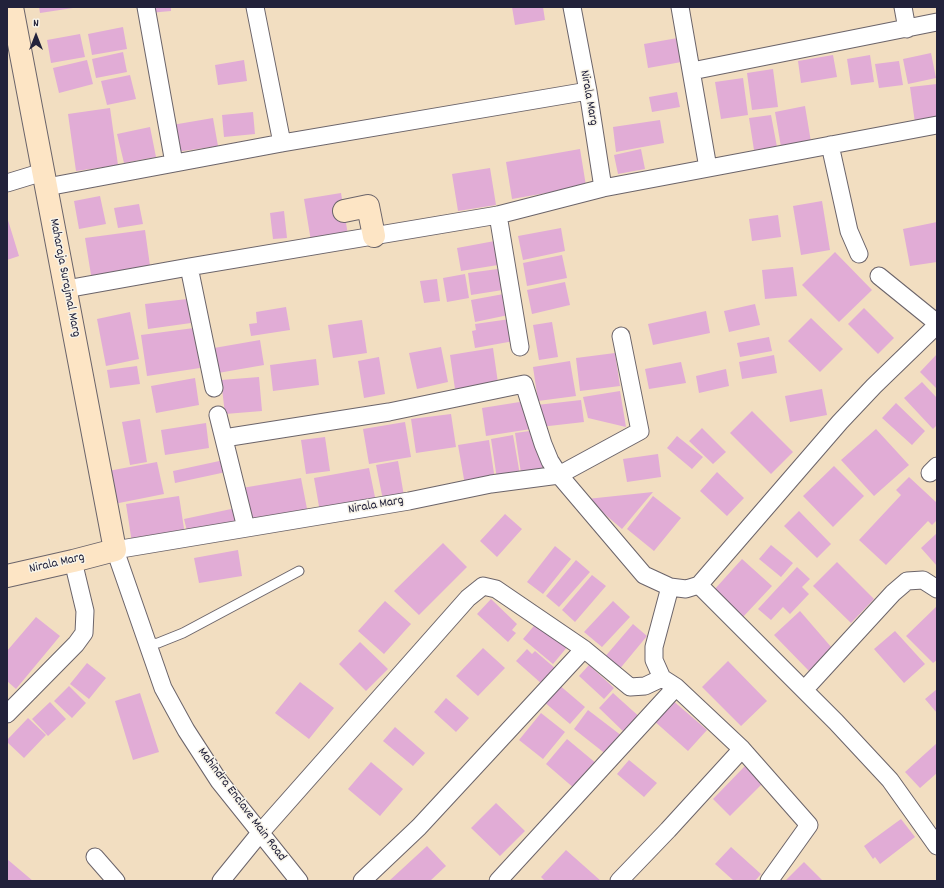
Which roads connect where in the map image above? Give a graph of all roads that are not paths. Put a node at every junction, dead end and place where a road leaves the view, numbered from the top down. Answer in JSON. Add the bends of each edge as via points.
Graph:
{"nodes":[{"id":1,"x":12,"y":7,"type":"edge"},
{"id":2,"x":146,"y":7,"type":"edge"},
{"id":3,"x":255,"y":7,"type":"edge"},
{"id":4,"x":572,"y":7,"type":"edge"},
{"id":5,"x":680,"y":7,"type":"edge"},
{"id":6,"x":903,"y":7,"type":"edge"},
{"id":7,"x":937,"y":22,"type":"edge"},
{"id":8,"x":907,"y":28,"type":"junction"},
{"id":9,"x":14,"y":51,"type":"edge"},
{"id":10,"x":692,"y":71,"type":"junction"},
{"id":11,"x":588,"y":91,"type":"junction"},
{"id":12,"x":937,"y":125,"type":"edge"},
{"id":13,"x":282,"y":143,"type":"junction"},
{"id":14,"x":830,"y":145,"type":"junction"},
{"id":15,"x":174,"y":163,"type":"junction"},
{"id":16,"x":708,"y":168,"type":"junction"},
{"id":17,"x":45,"y":179,"type":"junction"},
{"id":18,"x":7,"y":183,"type":"edge"},
{"id":19,"x":604,"y":188,"type":"junction"},
{"id":20,"x":344,"y":210,"type":"dead end"},
{"id":21,"x":498,"y":215,"type":"junction"},
{"id":22,"x":374,"y":236,"type":"junction"},
{"id":23,"x":859,"y":254,"type":"dead end"},
{"id":24,"x":189,"y":267,"type":"junction"},
{"id":25,"x":879,"y":276,"type":"dead end"},
{"id":26,"x":66,"y":289,"type":"junction"},
{"id":27,"x":937,"y":324,"type":"edge"},
{"id":28,"x":621,"y":336,"type":"dead end"},
{"id":29,"x":520,"y":347,"type":"dead end"},
{"id":30,"x":214,"y":388,"type":"dead end"},
{"id":31,"x":218,"y":415,"type":"dead end"},
{"id":32,"x":224,"y":438,"type":"junction"},
{"id":33,"x":559,"y":475,"type":"junction"},
{"id":34,"x":246,"y":528,"type":"junction"},
{"id":35,"x":115,"y":550,"type":"junction"},
{"id":36,"x":74,"y":561,"type":"junction"},
{"id":37,"x":299,"y":571,"type":"dead end"},
{"id":38,"x":7,"y":576,"type":"edge"},
{"id":39,"x":699,"y":585,"type":"junction"},
{"id":40,"x":670,"y":587,"type":"junction"},
{"id":41,"x":937,"y":589,"type":"edge"},
{"id":42,"x":148,"y":644,"type":"junction"},
{"id":43,"x":584,"y":649,"type":"junction"},
{"id":44,"x":662,"y":678,"type":"junction"},
{"id":45,"x":676,"y":687,"type":"junction"},
{"id":46,"x":804,"y":690,"type":"junction"},
{"id":47,"x":7,"y":714,"type":"edge"},
{"id":48,"x":742,"y":749,"type":"junction"},
{"id":49,"x":260,"y":833,"type":"junction"},
{"id":50,"x":937,"y":846,"type":"edge"},
{"id":51,"x":95,"y":857,"type":"dead end"},
{"id":52,"x":116,"y":881,"type":"edge"},
{"id":53,"x":221,"y":881,"type":"edge"},
{"id":54,"x":299,"y":881,"type":"edge"},
{"id":55,"x":362,"y":881,"type":"edge"},
{"id":56,"x":498,"y":881,"type":"edge"},
{"id":57,"x":618,"y":881,"type":"edge"},
{"id":58,"x":769,"y":881,"type":"edge"}],
"edges":[{"from":1,"to":9,"type":"street","name":"Maharaja Surajmal Marg"},
{"from":2,"to":15,"type":"street"},
{"from":3,"to":13,"type":"street"},
{"from":4,"to":11,"type":"street","name":"Nirala Marg"},
{"from":5,"to":10,"type":"street"},
{"from":6,"to":8,"type":"street"},
{"from":7,"to":8,"type":"street"},
{"from":8,"to":10,"type":"street"},
{"from":9,"to":17,"type":"street","name":"Maharaja Surajmal Marg"},
{"from":10,"to":16,"type":"street"},
{"from":11,"to":13,"type":"street"},
{"from":11,"to":19,"type":"street","name":"Nirala Marg"},
{"from":12,"to":14,"type":"street"},
{"from":13,"to":15,"type":"street"},
{"from":14,"to":16,"type":"street"},
{"from":14,"to":23,"type":"street","via":[[849,231]]},
{"from":15,"to":17,"type":"street"},
{"from":16,"to":19,"type":"street"},
{"from":17,"to":18,"type":"street"},
{"from":17,"to":26,"type":"street","name":"Maharaja Surajmal Marg"},
{"from":19,"to":21,"type":"street"},
{"from":20,"to":22,"type":"street","via":[[368,206]]},
{"from":21,"to":22,"type":"street"},
{"from":21,"to":29,"type":"street"},
{"from":22,"to":24,"type":"street"},
{"from":24,"to":26,"type":"street"},
{"from":24,"to":30,"type":"street"},
{"from":25,"to":27,"type":"street"},
{"from":26,"to":35,"type":"street","name":"Maharaja Surajmal Marg"},
{"from":27,"to":39,"type":"street","via":[[840,422]]},
{"from":28,"to":33,"type":"street","name":"Nirala Marg","via":[[640,431]]},
{"from":31,"to":32,"type":"street"},
{"from":32,"to":33,"type":"street","via":[[389,412],[524,384],[543,444]]},
{"from":32,"to":34,"type":"street"},
{"from":33,"to":34,"type":"street","name":"Nirala Marg","via":[[491,484]]},
{"from":33,"to":40,"type":"street","via":[[644,574]]},
{"from":34,"to":35,"type":"street","name":"Nirala Marg"},
{"from":35,"to":36,"type":"street","name":"Nirala Marg"},
{"from":35,"to":42,"type":"street","name":"Mahindra Enclave Main Road"},
{"from":36,"to":38,"type":"street","name":"Nirala Marg"},
{"from":36,"to":47,"type":"street","via":[[85,611],[84,633]]},
{"from":37,"to":42,"type":"lane","via":[[183,633],[158,643]]},
{"from":39,"to":40,"type":"street","via":[[686,589]]},
{"from":39,"to":46,"type":"street"},
{"from":40,"to":44,"type":"street","via":[[654,647],[654,660]]},
{"from":41,"to":46,"type":"street","via":[[923,580],[907,581]]},
{"from":42,"to":49,"type":"street","name":"Mahindra Enclave Main Road","via":[[163,688],[186,730],[219,781]]},
{"from":43,"to":44,"type":"street","via":[[630,687],[645,686]]},
{"from":43,"to":49,"type":"street","via":[[496,589],[483,586],[468,598]]},
{"from":43,"to":55,"type":"street","via":[[419,827]]},
{"from":44,"to":45,"type":"street"},
{"from":45,"to":48,"type":"street"},
{"from":45,"to":56,"type":"street"},
{"from":46,"to":50,"type":"street","via":[[890,780]]},
{"from":48,"to":57,"type":"street"},
{"from":48,"to":58,"type":"street","via":[[809,825]]},
{"from":49,"to":53,"type":"street"},
{"from":49,"to":54,"type":"street","name":"Mahindra Enclave Main Road"},
{"from":51,"to":52,"type":"street"}]}
